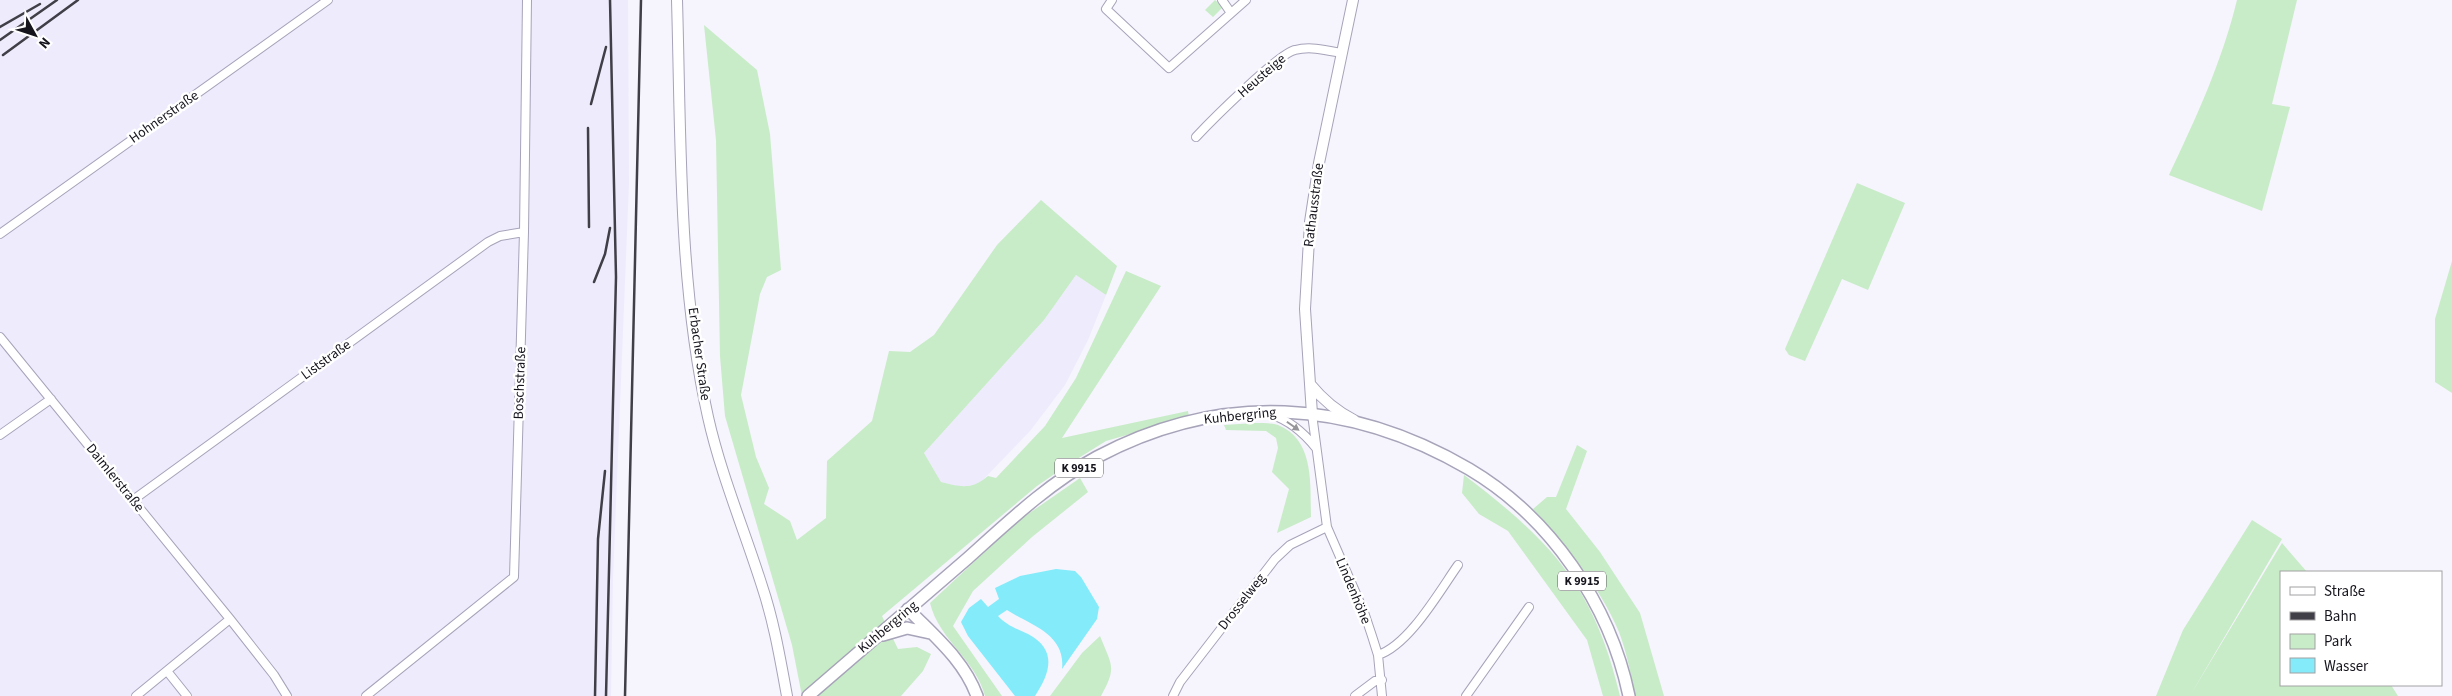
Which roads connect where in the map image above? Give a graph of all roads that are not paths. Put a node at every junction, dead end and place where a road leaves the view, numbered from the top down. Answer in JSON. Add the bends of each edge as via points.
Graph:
{"nodes":[{"id":1,"x":328,"y":0,"type":"edge"},
{"id":2,"x":527,"y":0,"type":"edge"},
{"id":3,"x":677,"y":0,"type":"edge"},
{"id":4,"x":1112,"y":0,"type":"edge"},
{"id":5,"x":1222,"y":0,"type":"edge"},
{"id":6,"x":1246,"y":0,"type":"edge"},
{"id":7,"x":1353,"y":0,"type":"edge"},
{"id":8,"x":1230,"y":13,"type":"junction"},
{"id":9,"x":1341,"y":53,"type":"junction"},
{"id":10,"x":1196,"y":137,"type":"dead end"},
{"id":11,"x":524,"y":232,"type":"junction"},
{"id":12,"x":0,"y":234,"type":"edge"},
{"id":13,"x":0,"y":337,"type":"edge"},
{"id":14,"x":1309,"y":383,"type":"junction"},
{"id":15,"x":51,"y":399,"type":"junction"},
{"id":16,"x":1264,"y":412,"type":"junction"},
{"id":17,"x":1312,"y":414,"type":"junction"},
{"id":18,"x":1354,"y":420,"type":"junction"},
{"id":19,"x":0,"y":436,"type":"edge"},
{"id":20,"x":1316,"y":449,"type":"junction"},
{"id":21,"x":133,"y":500,"type":"junction"},
{"id":22,"x":1327,"y":527,"type":"junction"},
{"id":23,"x":1458,"y":565,"type":"dead end"},
{"id":24,"x":1529,"y":607,"type":"dead end"},
{"id":25,"x":908,"y":609,"type":"junction"},
{"id":26,"x":230,"y":619,"type":"junction"},
{"id":27,"x":932,"y":634,"type":"junction"},
{"id":28,"x":870,"y":642,"type":"junction"},
{"id":29,"x":1378,"y":655,"type":"junction"},
{"id":30,"x":166,"y":671,"type":"junction"},
{"id":31,"x":1382,"y":680,"type":"junction"},
{"id":32,"x":136,"y":696,"type":"edge"},
{"id":33,"x":187,"y":696,"type":"edge"},
{"id":34,"x":287,"y":696,"type":"edge"},
{"id":35,"x":366,"y":696,"type":"edge"},
{"id":36,"x":787,"y":696,"type":"edge"},
{"id":37,"x":808,"y":696,"type":"edge"},
{"id":38,"x":977,"y":696,"type":"edge"},
{"id":39,"x":1173,"y":696,"type":"edge"},
{"id":40,"x":1355,"y":696,"type":"edge"},
{"id":41,"x":1382,"y":696,"type":"edge"},
{"id":42,"x":1466,"y":696,"type":"edge"},
{"id":43,"x":1629,"y":696,"type":"edge"}],
"edges":[{"from":1,"to":12,"type":"street","name":"Hohnerstraße"},
{"from":2,"to":11,"type":"street","name":"Boschstraße"},
{"from":3,"to":36,"type":"main road","name":"Erbacher Straße","via":[[684,242],[699,362],[720,467],[777,637]]},
{"from":4,"to":8,"type":"street","via":[[1106,9],[1169,68]]},
{"from":5,"to":8,"type":"street"},
{"from":6,"to":8,"type":"street"},
{"from":7,"to":9,"type":"main road","name":"Rathausstraße"},
{"from":9,"to":10,"type":"street","name":"Heusteige","via":[[1314,48],[1293,50]]},
{"from":9,"to":14,"type":"main road","name":"Rathausstraße","via":[[1310,222],[1305,309]]},
{"from":11,"to":21,"type":"street","name":"Liststraße","via":[[500,236],[488,242]]},
{"from":11,"to":35,"type":"street","name":"Boschstraße","via":[[514,577]]},
{"from":13,"to":15,"type":"street","name":"Daimlerstraße"},
{"from":14,"to":17,"type":"main road","name":"Rathausstraße"},
{"from":14,"to":18,"type":"main road","via":[[1331,406]]},
{"from":15,"to":19,"type":"street"},
{"from":15,"to":21,"type":"street","name":"Daimlerstraße"},
{"from":16,"to":17,"type":"main road","name":"Kuhbergring","number":"K 9915"},
{"from":16,"to":20,"type":"street","one_way":true,"via":[[1293,425]]},
{"from":16,"to":25,"type":"main road","name":"Kuhbergring","number":"K 9915","via":[[1214,417],[1162,429],[1094,458],[1031,503]]},
{"from":17,"to":18,"type":"main road","name":"Kuhbergring","number":"K 9915"},
{"from":17,"to":20,"type":"street","name":"Lindenhöhe"},
{"from":18,"to":43,"type":"main road","name":"Kuhbergring","number":"K 9915","via":[[1387,430],[1448,457],[1498,489],[1526,512],[1557,546],[1600,611],[1615,644]]},
{"from":20,"to":22,"type":"street","name":"Lindenhöhe"},
{"from":21,"to":26,"type":"street","name":"Daimlerstraße"},
{"from":22,"to":29,"type":"street","name":"Lindenhöhe","via":[[1364,612]]},
{"from":22,"to":39,"type":"street","name":"Drosselweg","via":[[1290,545],[1275,559],[1180,682]]},
{"from":23,"to":29,"type":"street","via":[[1404,639],[1390,651]]},
{"from":24,"to":42,"type":"street"},
{"from":25,"to":27,"type":"main road"},
{"from":25,"to":28,"type":"main road","name":"Kuhbergring","number":"K 9915"},
{"from":26,"to":30,"type":"street"},
{"from":26,"to":34,"type":"street","name":"Daimlerstraße","via":[[274,674]]},
{"from":27,"to":28,"type":"main road","via":[[901,629]]},
{"from":27,"to":38,"type":"main road","via":[[972,681]]},
{"from":28,"to":37,"type":"main road","name":"Kuhbergring","number":"K 9915"},
{"from":29,"to":31,"type":"street","name":"Lindenhöhe"},
{"from":30,"to":32,"type":"street"},
{"from":30,"to":33,"type":"street"},
{"from":31,"to":40,"type":"street","via":[[1375,680]]},
{"from":31,"to":41,"type":"street","name":"Lindenhöhe"}]}
